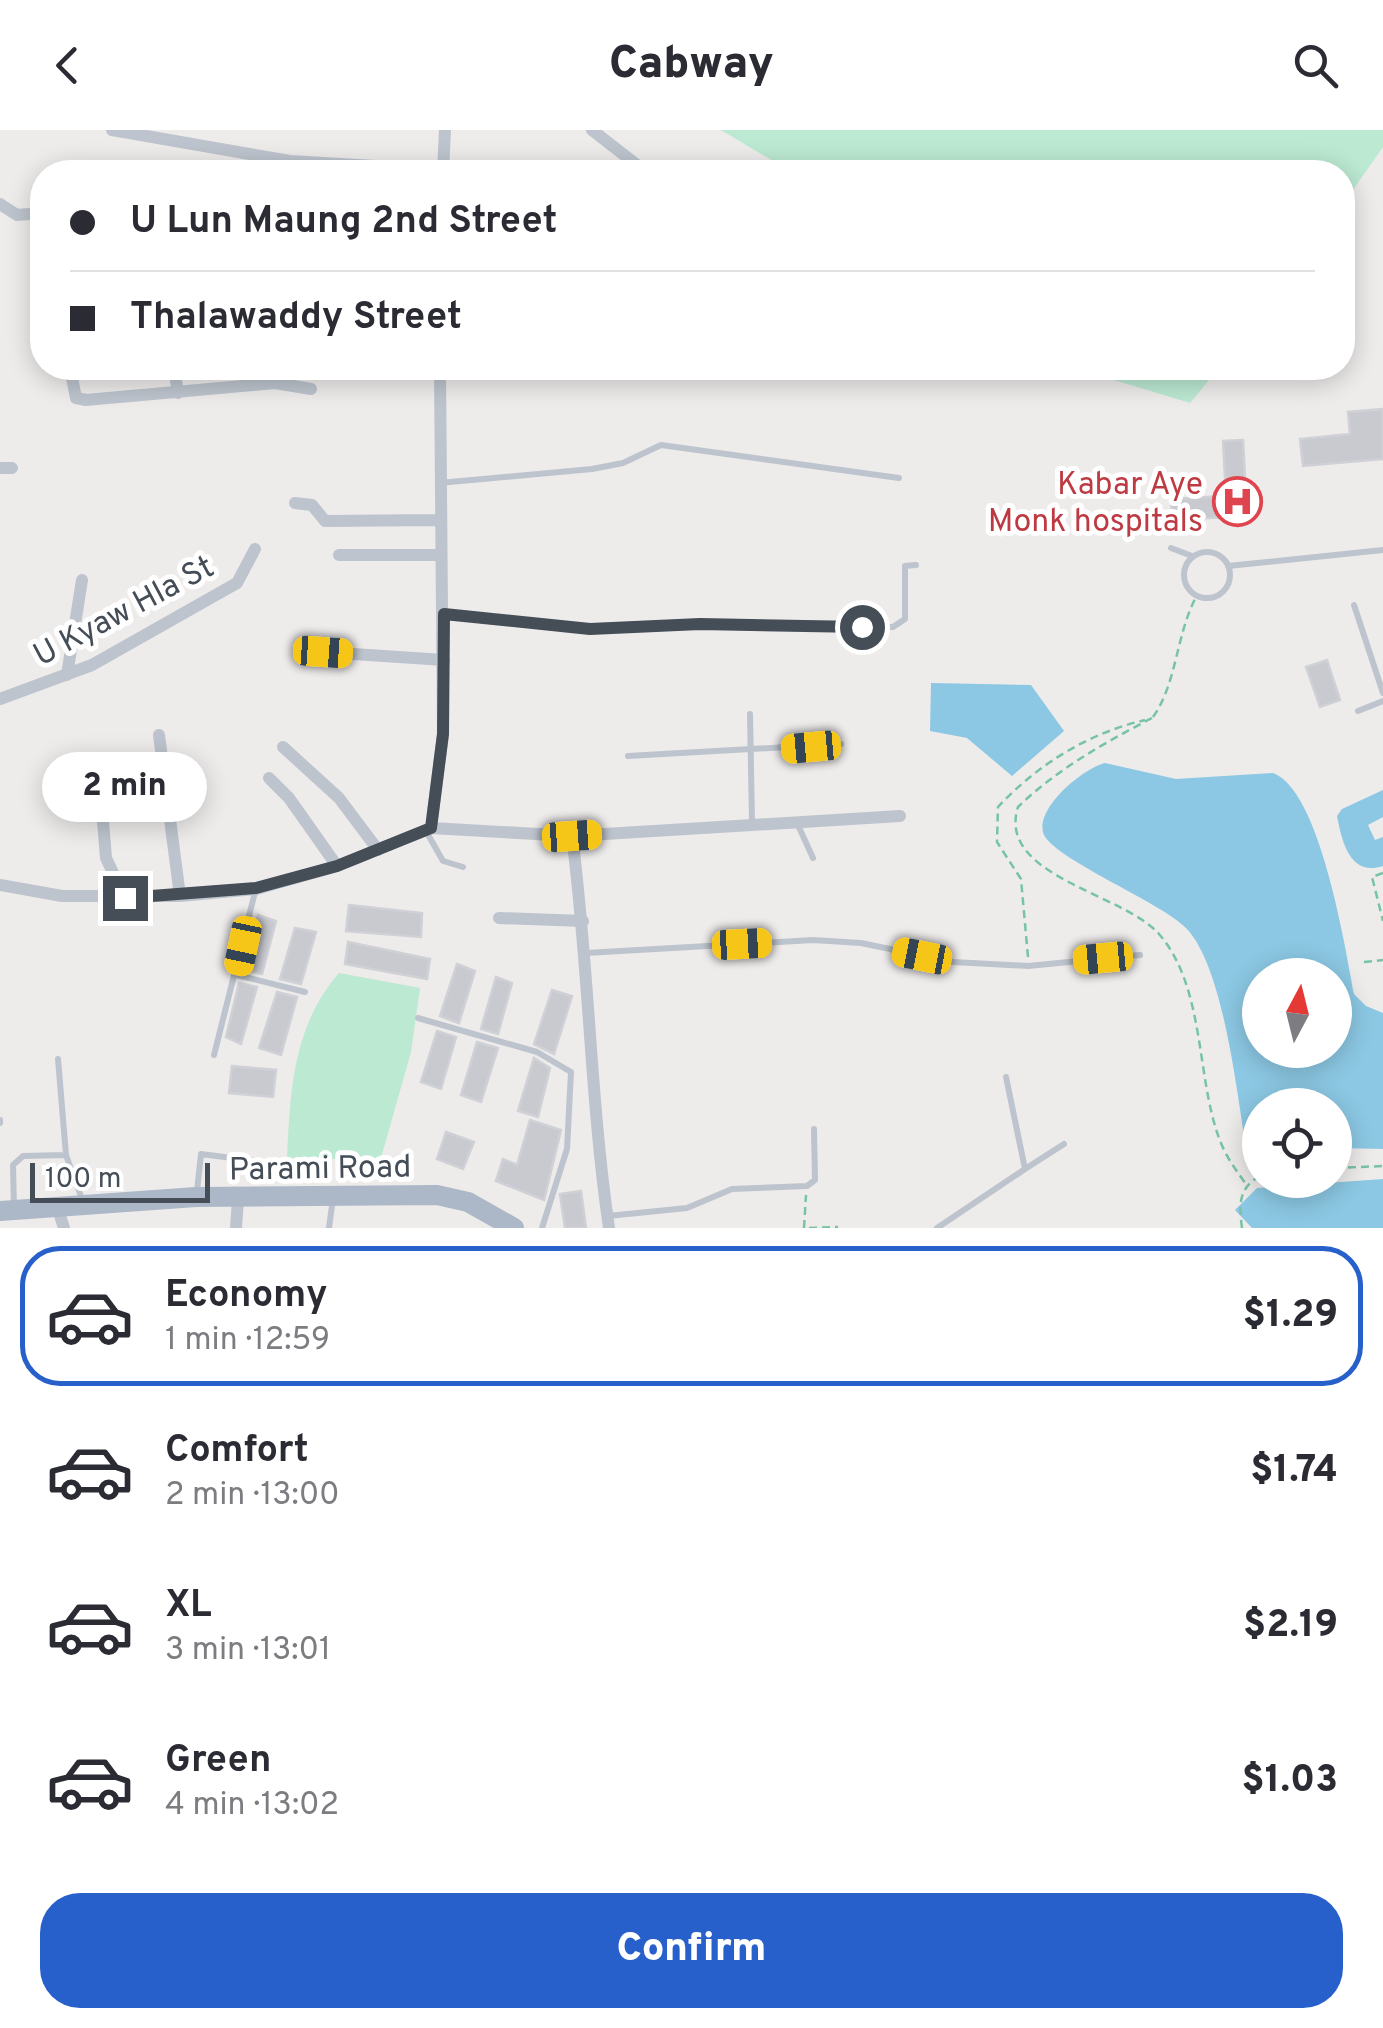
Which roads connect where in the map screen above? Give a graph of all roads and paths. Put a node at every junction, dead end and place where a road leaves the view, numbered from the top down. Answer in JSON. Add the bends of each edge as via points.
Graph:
{"nodes":[{"id":1,"x":112,"y":130,"type":"edge"},
{"id":2,"x":446,"y":130,"type":"edge"},
{"id":3,"x":592,"y":130,"type":"edge"},
{"id":4,"x":167,"y":134,"type":"edge"},
{"id":5,"x":285,"y":160,"type":"edge"},
{"id":6,"x":444,"y":160,"type":"edge"},
{"id":7,"x":631,"y":160,"type":"edge"},
{"id":8,"x":0,"y":204,"type":"edge"},
{"id":9,"x":30,"y":214,"type":"edge"},
{"id":10,"x":72,"y":380,"type":"edge"},
{"id":11,"x":176,"y":380,"type":"edge"},
{"id":12,"x":275,"y":380,"type":"edge"},
{"id":13,"x":440,"y":380,"type":"edge"},
{"id":14,"x":276,"y":384,"type":"junction"},
{"id":15,"x":311,"y":388,"type":"dead end"},
{"id":16,"x":178,"y":393,"type":"junction"},
{"id":17,"x":899,"y":478,"type":"dead end"},
{"id":18,"x":438,"y":483,"type":"junction"},
{"id":19,"x":294,"y":503,"type":"dead end"},
{"id":20,"x":439,"y":520,"type":"junction"},
{"id":21,"x":1171,"y":548,"type":"dead end"},
{"id":22,"x":255,"y":549,"type":"dead end"},
{"id":23,"x":1383,"y":550,"type":"edge"},
{"id":24,"x":340,"y":555,"type":"dead end"},
{"id":25,"x":441,"y":555,"type":"junction"},
{"id":26,"x":1192,"y":556,"type":"junction"},
{"id":27,"x":916,"y":565,"type":"dead end"},
{"id":28,"x":1228,"y":566,"type":"junction"},
{"id":29,"x":82,"y":580,"type":"dead end"},
{"id":30,"x":1196,"y":597,"type":"junction"},
{"id":31,"x":1354,"y":605,"type":"dead end"},
{"id":32,"x":444,"y":614,"type":"junction"},
{"id":33,"x":323,"y":652,"type":"dead end"},
{"id":34,"x":444,"y":660,"type":"junction"},
{"id":35,"x":67,"y":674,"type":"junction"},
{"id":36,"x":1383,"y":694,"type":"edge"},
{"id":37,"x":0,"y":699,"type":"edge"},
{"id":38,"x":1383,"y":702,"type":"edge"},
{"id":39,"x":1358,"y":712,"type":"dead end"},
{"id":40,"x":750,"y":714,"type":"dead end"},
{"id":41,"x":1152,"y":718,"type":"junction"},
{"id":42,"x":159,"y":735,"type":"dead end"},
{"id":43,"x":842,"y":744,"type":"dead end"},
{"id":44,"x":283,"y":747,"type":"dead end"},
{"id":45,"x":750,"y":752,"type":"junction"},
{"id":46,"x":628,"y":756,"type":"dead end"},
{"id":47,"x":269,"y":778,"type":"dead end"},
{"id":48,"x":100,"y":784,"type":"dead end"},
{"id":49,"x":900,"y":816,"type":"dead end"},
{"id":50,"x":796,"y":820,"type":"junction"},
{"id":51,"x":752,"y":822,"type":"junction"},
{"id":52,"x":429,"y":829,"type":"junction"},
{"id":53,"x":572,"y":836,"type":"junction"},
{"id":54,"x":378,"y":850,"type":"junction"},
{"id":55,"x":814,"y":858,"type":"dead end"},
{"id":56,"x":337,"y":866,"type":"junction"},
{"id":57,"x":463,"y":867,"type":"dead end"},
{"id":58,"x":1383,"y":873,"type":"edge"},
{"id":59,"x":0,"y":885,"type":"edge"},
{"id":60,"x":256,"y":888,"type":"junction"},
{"id":61,"x":180,"y":896,"type":"junction"},
{"id":62,"x":125,"y":898,"type":"junction"},
{"id":63,"x":499,"y":918,"type":"dead end"},
{"id":64,"x":1383,"y":920,"type":"edge"},
{"id":65,"x":583,"y":922,"type":"junction"},
{"id":66,"x":586,"y":954,"type":"junction"},
{"id":67,"x":1140,"y":955,"type":"dead end"},
{"id":68,"x":1383,"y":960,"type":"edge"},
{"id":69,"x":1364,"y":962,"type":"dead end"},
{"id":70,"x":1028,"y":966,"type":"junction"},
{"id":71,"x":237,"y":974,"type":"junction"},
{"id":72,"x":304,"y":992,"type":"dead end"},
{"id":73,"x":418,"y":1018,"type":"dead end"},
{"id":74,"x":214,"y":1055,"type":"dead end"},
{"id":75,"x":58,"y":1059,"type":"dead end"},
{"id":76,"x":1006,"y":1077,"type":"dead end"},
{"id":77,"x":814,"y":1129,"type":"dead end"},
{"id":78,"x":1064,"y":1144,"type":"dead end"},
{"id":79,"x":66,"y":1156,"type":"junction"},
{"id":80,"x":256,"y":1161,"type":"dead end"},
{"id":81,"x":1383,"y":1166,"type":"edge"},
{"id":82,"x":1352,"y":1167,"type":"edge"},
{"id":83,"x":1025,"y":1169,"type":"junction"},
{"id":84,"x":1242,"y":1177,"type":"edge"},
{"id":85,"x":807,"y":1186,"type":"junction"},
{"id":86,"x":1242,"y":1193,"type":"edge"},
{"id":87,"x":196,"y":1197,"type":"junction"},
{"id":88,"x":333,"y":1197,"type":"junction"},
{"id":89,"x":238,"y":1200,"type":"junction"},
{"id":90,"x":84,"y":1204,"type":"junction"},
{"id":91,"x":57,"y":1206,"type":"junction"},
{"id":92,"x":7,"y":1210,"type":"edge"},
{"id":93,"x":608,"y":1222,"type":"edge"},
{"id":94,"x":838,"y":1226,"type":"edge"},
{"id":95,"x":64,"y":1228,"type":"edge"},
{"id":96,"x":236,"y":1228,"type":"edge"},
{"id":97,"x":329,"y":1228,"type":"edge"},
{"id":98,"x":514,"y":1228,"type":"edge"},
{"id":99,"x":542,"y":1228,"type":"edge"},
{"id":100,"x":806,"y":1228,"type":"edge"},
{"id":101,"x":936,"y":1228,"type":"edge"},
{"id":102,"x":1242,"y":1228,"type":"edge"}],
"edges":[{"from":1,"to":4,"type":"street"},
{"from":2,"to":6,"type":"street"},
{"from":3,"to":7,"type":"street"},
{"from":4,"to":5,"type":"street"},
{"from":8,"to":9,"type":"street"},
{"from":10,"to":16,"type":"street","via":[[76,398]]},
{"from":11,"to":16,"type":"street"},
{"from":12,"to":14,"type":"street"},
{"from":13,"to":18,"type":"street"},
{"from":14,"to":15,"type":"street"},
{"from":14,"to":16,"type":"street"},
{"from":17,"to":18,"type":"lane","via":[[661,445],[592,469]]},
{"from":18,"to":20,"type":"street"},
{"from":19,"to":20,"type":"street","via":[[312,505],[325,521]]},
{"from":20,"to":25,"type":"street"},
{"from":21,"to":26,"type":"lane"},
{"from":22,"to":35,"type":"street","name":"U Kyaw Hla St","via":[[237,583]]},
{"from":23,"to":28,"type":"lane"},
{"from":24,"to":25,"type":"street"},
{"from":25,"to":32,"type":"street"},
{"from":26,"to":28,"type":"lane","via":[[1219,555]]},
{"from":26,"to":30,"type":"lane","via":[[1184,580]]},
{"from":27,"to":32,"type":"lane","via":[[905,566],[906,619],[893,628],[590,629]]},
{"from":28,"to":30,"type":"lane","via":[[1223,592]]},
{"from":29,"to":35,"type":"street"},
{"from":30,"to":41,"type":"path"},
{"from":31,"to":36,"type":"lane"},
{"from":32,"to":34,"type":"street"},
{"from":33,"to":34,"type":"street"},
{"from":34,"to":52,"type":"street","via":[[443,734]]},
{"from":35,"to":37,"type":"street","name":"U Kyaw Hla St"},
{"from":38,"to":39,"type":"lane"},
{"from":40,"to":45,"type":"lane"},
{"from":41,"to":70,"type":"path","via":[[1091,737],[998,807],[997,842],[1021,879]]},
{"from":41,"to":84,"type":"path","via":[[1034,792],[1013,822],[1024,852],[1038,864],[1136,914],[1161,935],[1190,1004],[1217,1134]]},
{"from":42,"to":61,"type":"street"},
{"from":43,"to":45,"type":"lane"},
{"from":44,"to":54,"type":"street","via":[[339,798]]},
{"from":45,"to":46,"type":"lane"},
{"from":45,"to":51,"type":"lane"},
{"from":47,"to":56,"type":"street"},
{"from":48,"to":62,"type":"street","via":[[106,858]]},
{"from":49,"to":50,"type":"street"},
{"from":50,"to":51,"type":"street"},
{"from":50,"to":55,"type":"lane"},
{"from":51,"to":53,"type":"street"},
{"from":52,"to":53,"type":"street"},
{"from":52,"to":54,"type":"street"},
{"from":52,"to":57,"type":"lane","via":[[443,862]]},
{"from":53,"to":65,"type":"street"},
{"from":54,"to":56,"type":"street"},
{"from":56,"to":60,"type":"street"},
{"from":58,"to":64,"type":"path","via":[[1372,877]]},
{"from":59,"to":62,"type":"street"},
{"from":60,"to":61,"type":"street"},
{"from":60,"to":71,"type":"lane"},
{"from":61,"to":62,"type":"street"},
{"from":63,"to":65,"type":"street"},
{"from":65,"to":66,"type":"street"},
{"from":66,"to":70,"type":"lane","via":[[813,940],[953,962]]},
{"from":66,"to":93,"type":"street","via":[[595,1134]]},
{"from":67,"to":70,"type":"lane"},
{"from":68,"to":69,"type":"path"},
{"from":71,"to":72,"type":"lane"},
{"from":71,"to":74,"type":"lane"},
{"from":73,"to":99,"type":"lane","via":[[537,1052],[571,1072],[567,1149]]},
{"from":75,"to":79,"type":"lane"},
{"from":76,"to":83,"type":"lane"},
{"from":77,"to":85,"type":"lane","via":[[815,1180]]},
{"from":78,"to":83,"type":"lane"},
{"from":79,"to":90,"type":"lane"},
{"from":79,"to":92,"type":"lane","via":[[15,1159]]},
{"from":80,"to":87,"type":"lane","via":[[201,1154]]},
{"from":81,"to":82,"type":"path"},
{"from":83,"to":101,"type":"lane"},
{"from":85,"to":93,"type":"lane","via":[[732,1190],[686,1208]]},
{"from":85,"to":100,"type":"path"},
{"from":86,"to":102,"type":"path"},
{"from":87,"to":89,"type":"main road","name":"Parami Road"},
{"from":87,"to":90,"type":"main road","name":"Parami Road"},
{"from":88,"to":89,"type":"main road","name":"Parami Road"},
{"from":88,"to":97,"type":"lane"},
{"from":88,"to":98,"type":"main road","name":"Parami Road","via":[[437,1195],[468,1202]]},
{"from":89,"to":96,"type":"street"},
{"from":90,"to":91,"type":"main road","name":"Parami Road"},
{"from":91,"to":92,"type":"main road","name":"Parami Road"},
{"from":91,"to":95,"type":"street"},
{"from":94,"to":100,"type":"path"}]}
